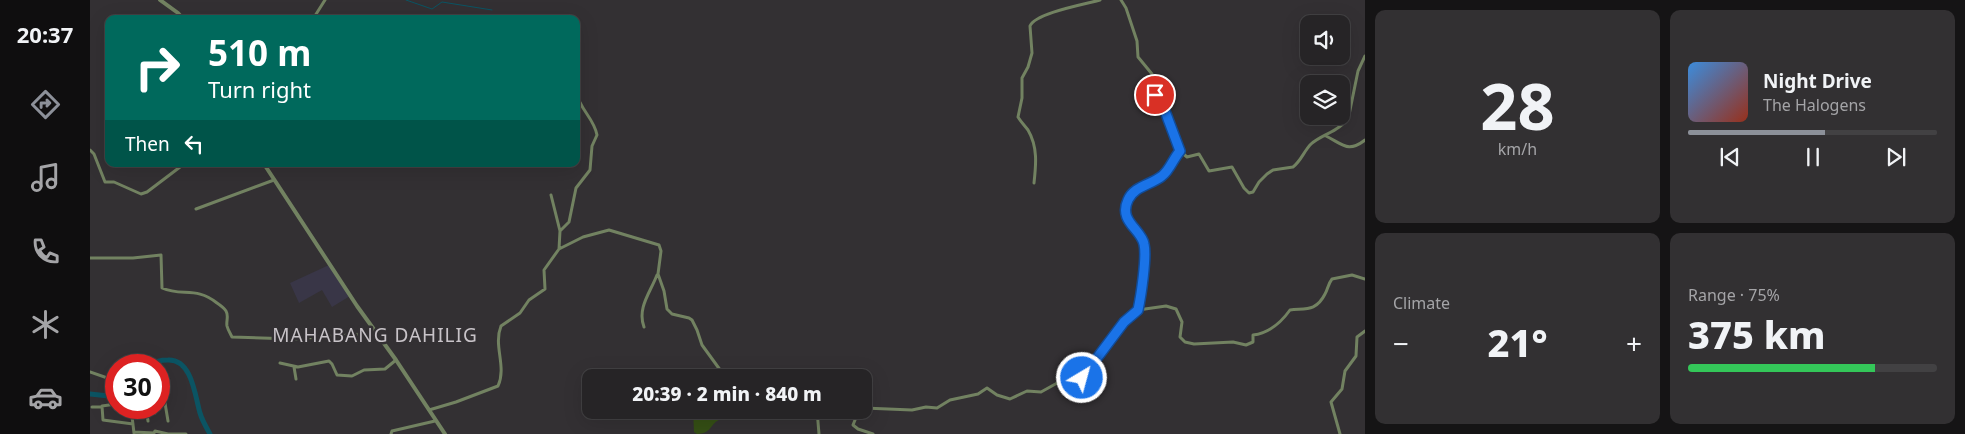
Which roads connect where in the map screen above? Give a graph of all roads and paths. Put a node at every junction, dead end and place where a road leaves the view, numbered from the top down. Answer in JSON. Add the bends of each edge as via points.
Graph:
{"nodes":[{"id":1,"x":160,"y":0,"type":"edge"},
{"id":2,"x":324,"y":0,"type":"edge"},
{"id":3,"x":1100,"y":0,"type":"edge"},
{"id":4,"x":1121,"y":0,"type":"edge"},
{"id":5,"x":180,"y":15,"type":"edge"},
{"id":6,"x":315,"y":15,"type":"edge"},
{"id":7,"x":1365,"y":56,"type":"edge"},
{"id":8,"x":580,"y":105,"type":"edge"},
{"id":9,"x":1326,"y":136,"type":"junction"},
{"id":10,"x":1365,"y":140,"type":"edge"},
{"id":11,"x":90,"y":150,"type":"edge"},
{"id":12,"x":1180,"y":151,"type":"junction"},
{"id":13,"x":180,"y":167,"type":"edge"},
{"id":14,"x":266,"y":167,"type":"edge"},
{"id":15,"x":274,"y":180,"type":"junction"},
{"id":16,"x":1034,"y":183,"type":"dead end"},
{"id":17,"x":551,"y":195,"type":"dead end"},
{"id":18,"x":196,"y":209,"type":"dead end"},
{"id":19,"x":560,"y":231,"type":"junction"},
{"id":20,"x":558,"y":249,"type":"junction"},
{"id":21,"x":90,"y":258,"type":"edge"},
{"id":22,"x":658,"y":274,"type":"junction"},
{"id":23,"x":1365,"y":278,"type":"edge"},
{"id":24,"x":1138,"y":310,"type":"junction"},
{"id":25,"x":644,"y":327,"type":"dead end"},
{"id":26,"x":1365,"y":331,"type":"edge"},
{"id":27,"x":376,"y":333,"type":"junction"},
{"id":28,"x":396,"y":360,"type":"junction"},
{"id":29,"x":280,"y":363,"type":"dead end"},
{"id":30,"x":294,"y":367,"type":"junction"},
{"id":31,"x":719,"y":369,"type":"edge"},
{"id":32,"x":90,"y":372,"type":"edge"},
{"id":33,"x":105,"y":377,"type":"edge"},
{"id":34,"x":296,"y":380,"type":"dead end"},
{"id":35,"x":105,"y":405,"type":"edge"},
{"id":36,"x":92,"y":407,"type":"dead end"},
{"id":37,"x":101,"y":407,"type":"junction"},
{"id":38,"x":872,"y":408,"type":"edge"},
{"id":39,"x":428,"y":410,"type":"junction"},
{"id":40,"x":132,"y":419,"type":"edge"},
{"id":41,"x":818,"y":419,"type":"edge"},
{"id":42,"x":855,"y":419,"type":"edge"},
{"id":43,"x":435,"y":421,"type":"junction"},
{"id":44,"x":133,"y":424,"type":"junction"},
{"id":45,"x":134,"y":433,"type":"edge"},
{"id":46,"x":186,"y":434,"type":"edge"},
{"id":47,"x":391,"y":434,"type":"edge"},
{"id":48,"x":445,"y":434,"type":"edge"},
{"id":49,"x":819,"y":434,"type":"edge"},
{"id":50,"x":873,"y":434,"type":"edge"},
{"id":51,"x":1340,"y":434,"type":"edge"}],
"edges":[{"from":1,"to":5,"type":"street"},
{"from":2,"to":6,"type":"street"},
{"from":3,"to":16,"type":"street","via":[[1042,16],[1030,26],[1032,53],[1022,78],[1018,117],[1034,147]]},
{"from":4,"to":12,"type":"street","via":[[1137,41],[1138,57],[1152,74],[1155,95],[1165,111]]},
{"from":7,"to":9,"type":"street","via":[[1358,72],[1348,119]]},
{"from":8,"to":19,"type":"street","via":[[598,135],[592,146],[590,170],[576,188],[568,222]]},
{"from":9,"to":10,"type":"street","via":[[1350,148]]},
{"from":9,"to":12,"type":"street","via":[[1309,145],[1293,167],[1273,170],[1251,193],[1244,188],[1232,167],[1209,171],[1199,154],[1187,157]]},
{"from":11,"to":13,"type":"street","via":[[105,182],[114,182],[140,194]]},
{"from":12,"to":24,"type":"street","via":[[1164,175],[1136,190],[1126,202],[1128,222],[1142,238],[1145,250]]},
{"from":14,"to":15,"type":"street"},
{"from":15,"to":18,"type":"street"},
{"from":15,"to":27,"type":"street"},
{"from":17,"to":19,"type":"street"},
{"from":19,"to":20,"type":"street"},
{"from":20,"to":22,"type":"street","via":[[609,230],[659,245]]},
{"from":20,"to":39,"type":"street","via":[[544,270],[545,288],[529,300],[520,313],[501,326],[498,337],[502,372],[498,386]]},
{"from":21,"to":27,"type":"street","via":[[161,255],[162,288],[169,292],[205,294],[211,298],[226,310],[226,324],[232,337],[316,338]]},
{"from":22,"to":25,"type":"street","via":[[642,309]]},
{"from":22,"to":31,"type":"street","via":[[669,312],[692,320],[702,345]]},
{"from":23,"to":24,"type":"street","via":[[1352,276],[1332,280],[1324,297],[1315,306],[1307,310],[1290,310],[1272,329],[1253,335],[1253,342],[1248,345],[1189,343],[1180,337],[1182,322],[1176,308],[1166,306]]},
{"from":24,"to":38,"type":"street","via":[[1124,322],[1077,382],[1059,382],[1041,392],[1027,391],[1010,399],[987,388],[934,408]]},
{"from":26,"to":51,"type":"street","via":[[1357,337],[1356,356],[1345,371],[1342,389],[1331,402]]},
{"from":27,"to":28,"type":"street"},
{"from":28,"to":30,"type":"street","via":[[385,369],[364,370],[349,376],[337,375],[329,361]]},
{"from":28,"to":39,"type":"street"},
{"from":29,"to":30,"type":"street"},
{"from":30,"to":34,"type":"street"},
{"from":32,"to":33,"type":"street"},
{"from":35,"to":37,"type":"street"},
{"from":36,"to":37,"type":"street"},
{"from":37,"to":44,"type":"street","via":[[104,421]]},
{"from":39,"to":43,"type":"street"},
{"from":40,"to":44,"type":"street"},
{"from":41,"to":49,"type":"street"},
{"from":42,"to":50,"type":"street","via":[[853,425]]},
{"from":43,"to":47,"type":"street","via":[[395,430]]},
{"from":43,"to":48,"type":"street"},
{"from":44,"to":45,"type":"street"},
{"from":45,"to":46,"type":"street"}]}
